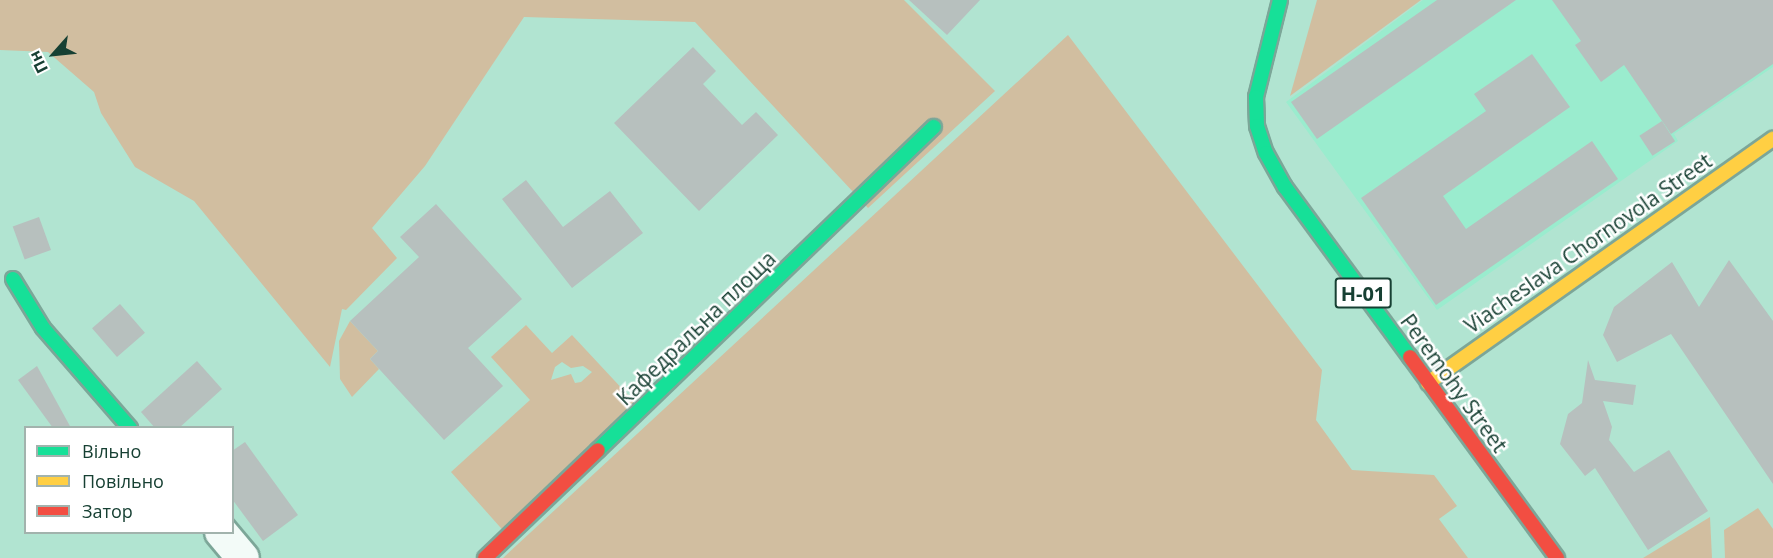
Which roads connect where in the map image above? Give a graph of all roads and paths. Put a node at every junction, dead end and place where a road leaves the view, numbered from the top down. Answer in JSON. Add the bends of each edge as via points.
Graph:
{"nodes":[{"id":1,"x":1280,"y":0,"type":"edge"},
{"id":2,"x":934,"y":127,"type":"dead end"},
{"id":3,"x":1773,"y":139,"type":"edge"},
{"id":4,"x":13,"y":279,"type":"dead end"},
{"id":5,"x":1428,"y":383,"type":"junction"},
{"id":6,"x":128,"y":426,"type":"edge"},
{"id":7,"x":223,"y":534,"type":"edge"},
{"id":8,"x":243,"y":558,"type":"edge"},
{"id":9,"x":485,"y":558,"type":"edge"},
{"id":10,"x":1557,"y":558,"type":"edge"}],
"edges":[{"from":1,"to":5,"type":"street","name":"Peremohy Street","number":"Н-01","via":[[1260,73],[1256,105],[1257,126],[1266,153],[1285,188]]},
{"from":2,"to":9,"type":"street","name":"Кафедральна площа"},
{"from":3,"to":5,"type":"street","name":"Viacheslava Chornovola Street"},
{"from":4,"to":6,"type":"street","via":[[43,328]]},
{"from":5,"to":10,"type":"street","name":"Peremohy Street","number":"Н-01"},
{"from":7,"to":8,"type":"street"}]}
